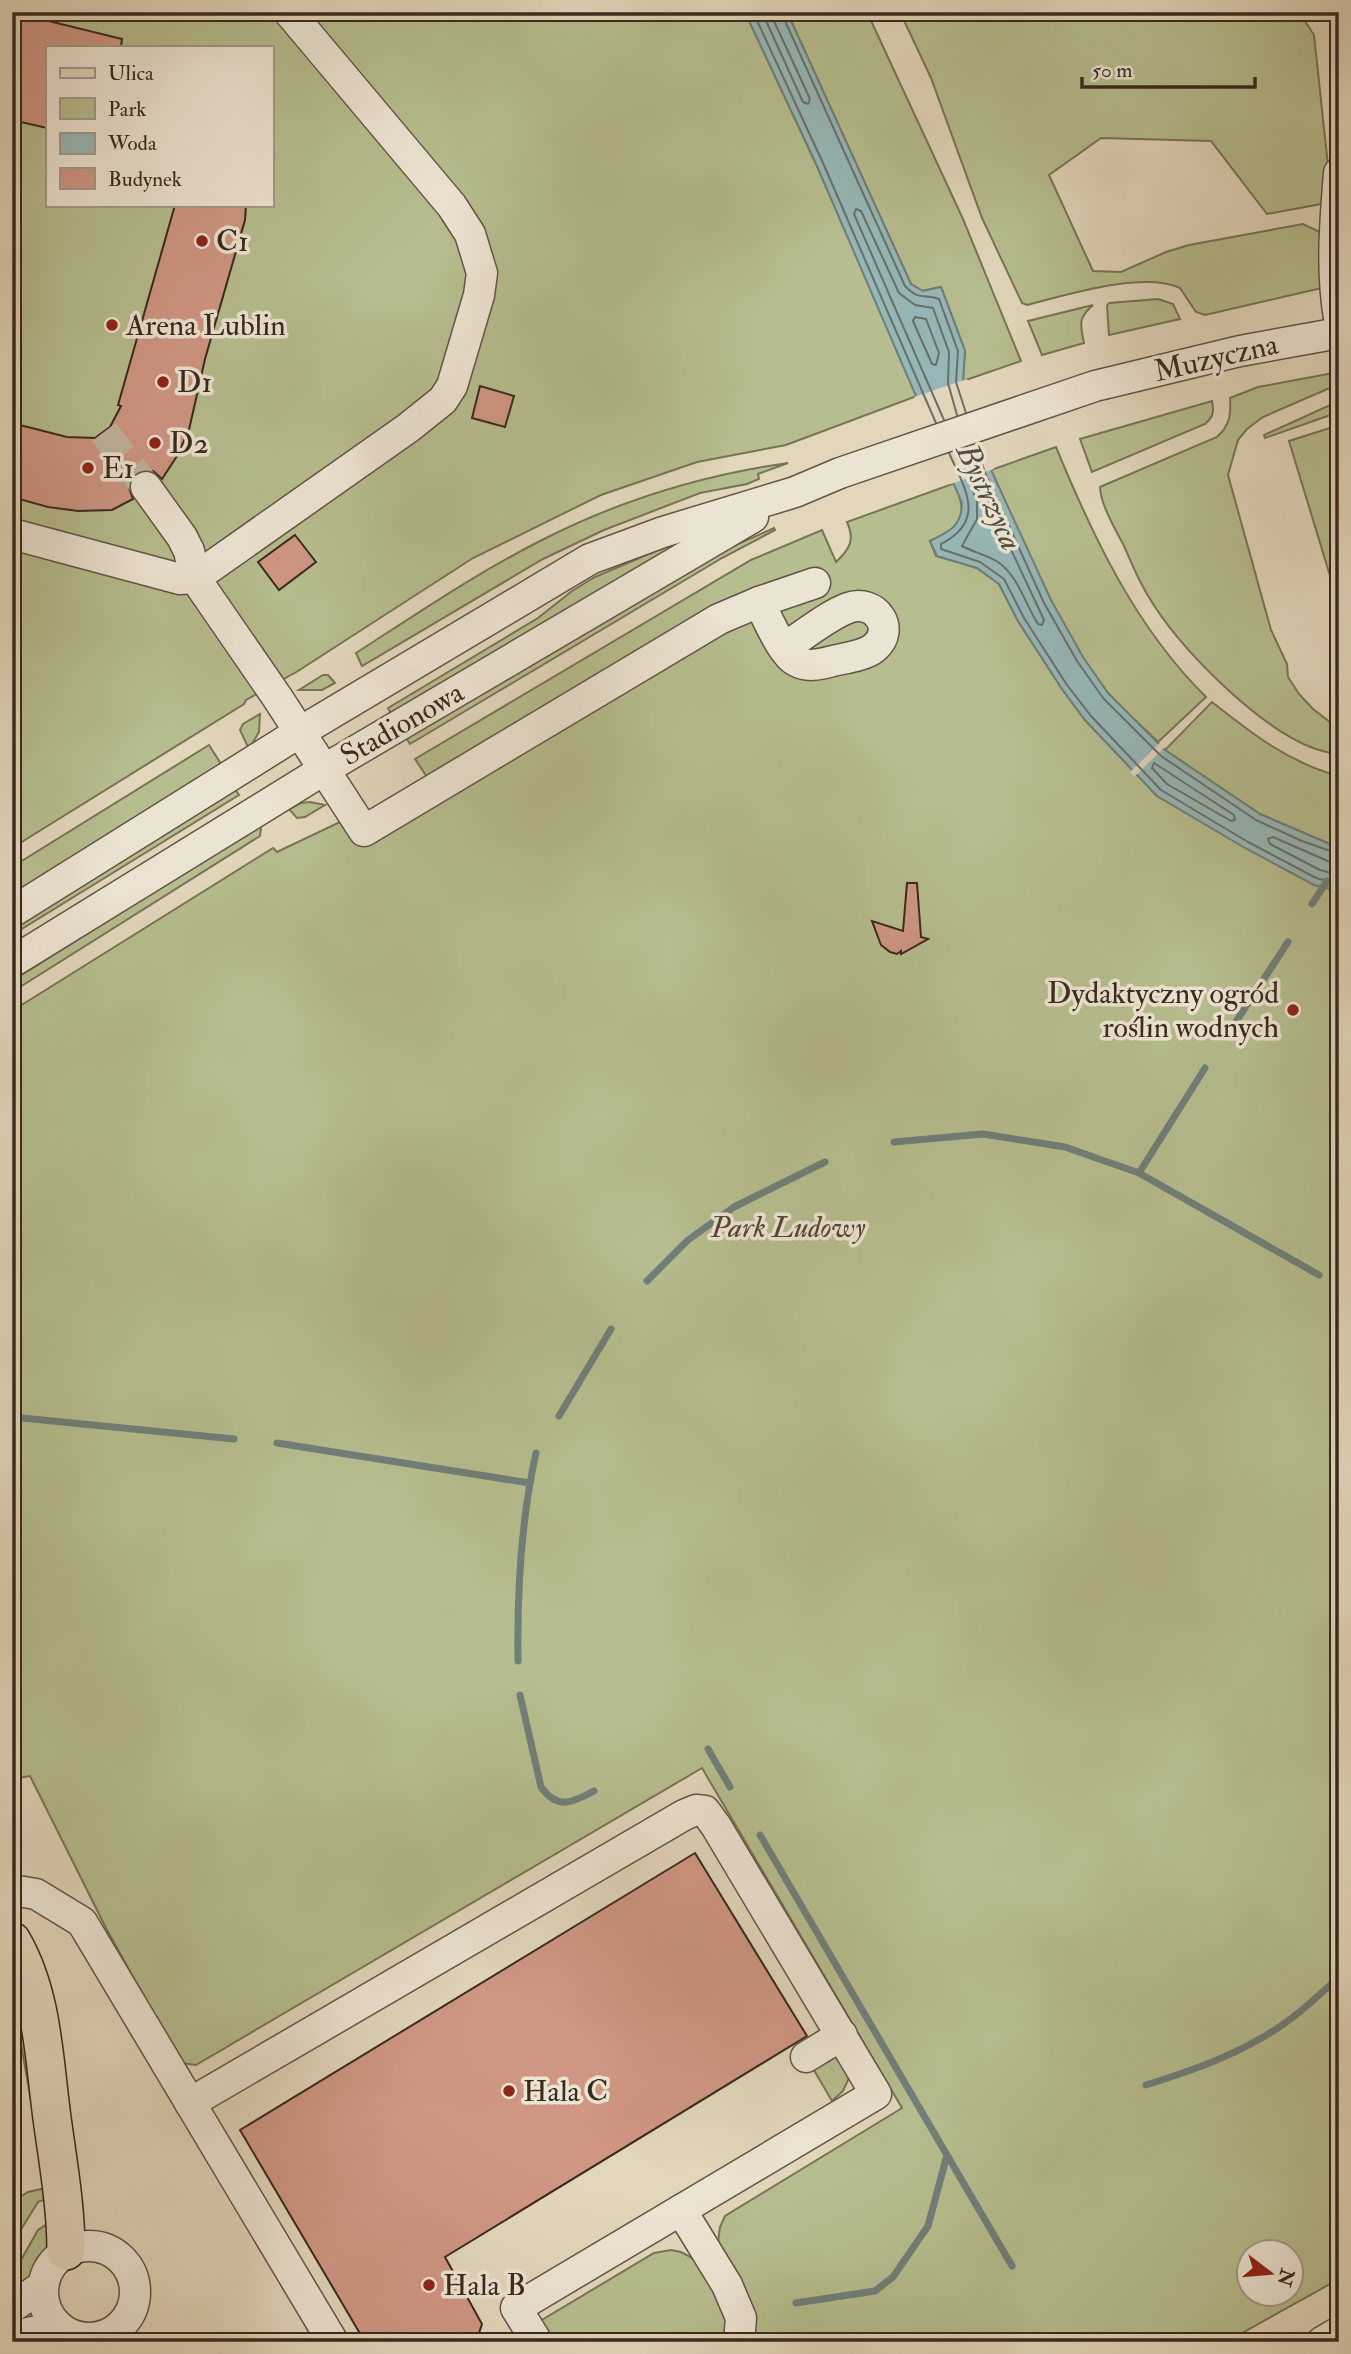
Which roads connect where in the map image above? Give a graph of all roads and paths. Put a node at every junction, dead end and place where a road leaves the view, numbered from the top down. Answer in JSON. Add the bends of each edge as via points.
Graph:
{"nodes":[{"id":1,"x":289,"y":12,"type":"edge"},
{"id":2,"x":1339,"y":173,"type":"edge"},
{"id":3,"x":1339,"y":318,"type":"edge"},
{"id":4,"x":1339,"y":333,"type":"edge"},
{"id":5,"x":840,"y":473,"type":"joint"},
{"id":6,"x":146,"y":487,"type":"tunnel mouth"},
{"id":7,"x":795,"y":492,"type":"junction"},
{"id":8,"x":12,"y":534,"type":"edge"},
{"id":9,"x":195,"y":578,"type":"junction"},
{"id":10,"x":815,"y":583,"type":"dead end"},
{"id":11,"x":759,"y":602,"type":"junction"},
{"id":12,"x":784,"y":648,"type":"dead end"},
{"id":13,"x":300,"y":732,"type":"junction"},
{"id":14,"x":325,"y":769,"type":"junction"},
{"id":15,"x":12,"y":912,"type":"edge"},
{"id":16,"x":12,"y":962,"type":"edge"},
{"id":17,"x":12,"y":1890,"type":"edge"},
{"id":18,"x":12,"y":1941,"type":"edge"},
{"id":19,"x":842,"y":2035,"type":"junction"},
{"id":20,"x":806,"y":2057,"type":"dead end"},
{"id":21,"x":190,"y":2103,"type":"junction"},
{"id":22,"x":681,"y":2210,"type":"junction"},
{"id":23,"x":66,"y":2251,"type":"junction"},
{"id":24,"x":43,"y":2286,"type":"junction"},
{"id":25,"x":12,"y":2307,"type":"edge"},
{"id":26,"x":1339,"y":2332,"type":"edge"},
{"id":27,"x":125,"y":2333,"type":"edge"},
{"id":28,"x":12,"y":2336,"type":"edge"},
{"id":29,"x":77,"y":2336,"type":"edge"},
{"id":30,"x":333,"y":2342,"type":"edge"},
{"id":31,"x":537,"y":2342,"type":"edge"},
{"id":32,"x":739,"y":2342,"type":"edge"},
{"id":33,"x":1322,"y":2342,"type":"edge"}],
"edges":[{"from":1,"to":9,"type":"street","via":[[452,206],[474,247],[482,274],[479,295],[452,386],[443,400]]},
{"from":2,"to":3,"type":"street","via":[[1334,256]]},
{"from":4,"to":5,"type":"street","name":"Muzyczna","via":[[1095,386]]},
{"from":5,"to":7,"type":"street","name":"Stadionowa"},
{"from":6,"to":9,"type":"street","via":[[182,537]]},
{"from":7,"to":13,"type":"street","name":"Stadionowa","via":[[590,559]]},
{"from":7,"to":14,"type":"street","name":"Stadionowa"},
{"from":8,"to":9,"type":"street","via":[[180,579]]},
{"from":9,"to":13,"type":"street"},
{"from":10,"to":11,"type":"street"},
{"from":11,"to":12,"type":"street"},
{"from":11,"to":14,"type":"street","via":[[719,620],[364,831]]},
{"from":13,"to":14,"type":"street"},
{"from":13,"to":15,"type":"street","name":"Stadionowa"},
{"from":14,"to":16,"type":"street","name":"Stadionowa"},
{"from":17,"to":21,"type":"street","via":[[36,1894],[82,1922]]},
{"from":18,"to":23,"type":"main road","via":[[31,1982],[38,2013]]},
{"from":19,"to":20,"type":"street"},
{"from":19,"to":21,"type":"street","via":[[716,1826],[705,1811],[696,1810]]},
{"from":19,"to":22,"type":"street","via":[[876,2094]]},
{"from":21,"to":30,"type":"street"},
{"from":22,"to":31,"type":"street","via":[[516,2308]]},
{"from":22,"to":32,"type":"street","via":[[727,2285],[741,2318]]},
{"from":23,"to":24,"type":"street","via":[[47,2272]]},
{"from":23,"to":27,"type":"street","via":[[92,2245],[126,2263],[135,2301]]},
{"from":24,"to":25,"type":"street"},
{"from":24,"to":29,"type":"street","via":[[49,2316]]},
{"from":26,"to":33,"type":"street"},
{"from":27,"to":29,"type":"street"},
{"from":28,"to":29,"type":"street"}]}
